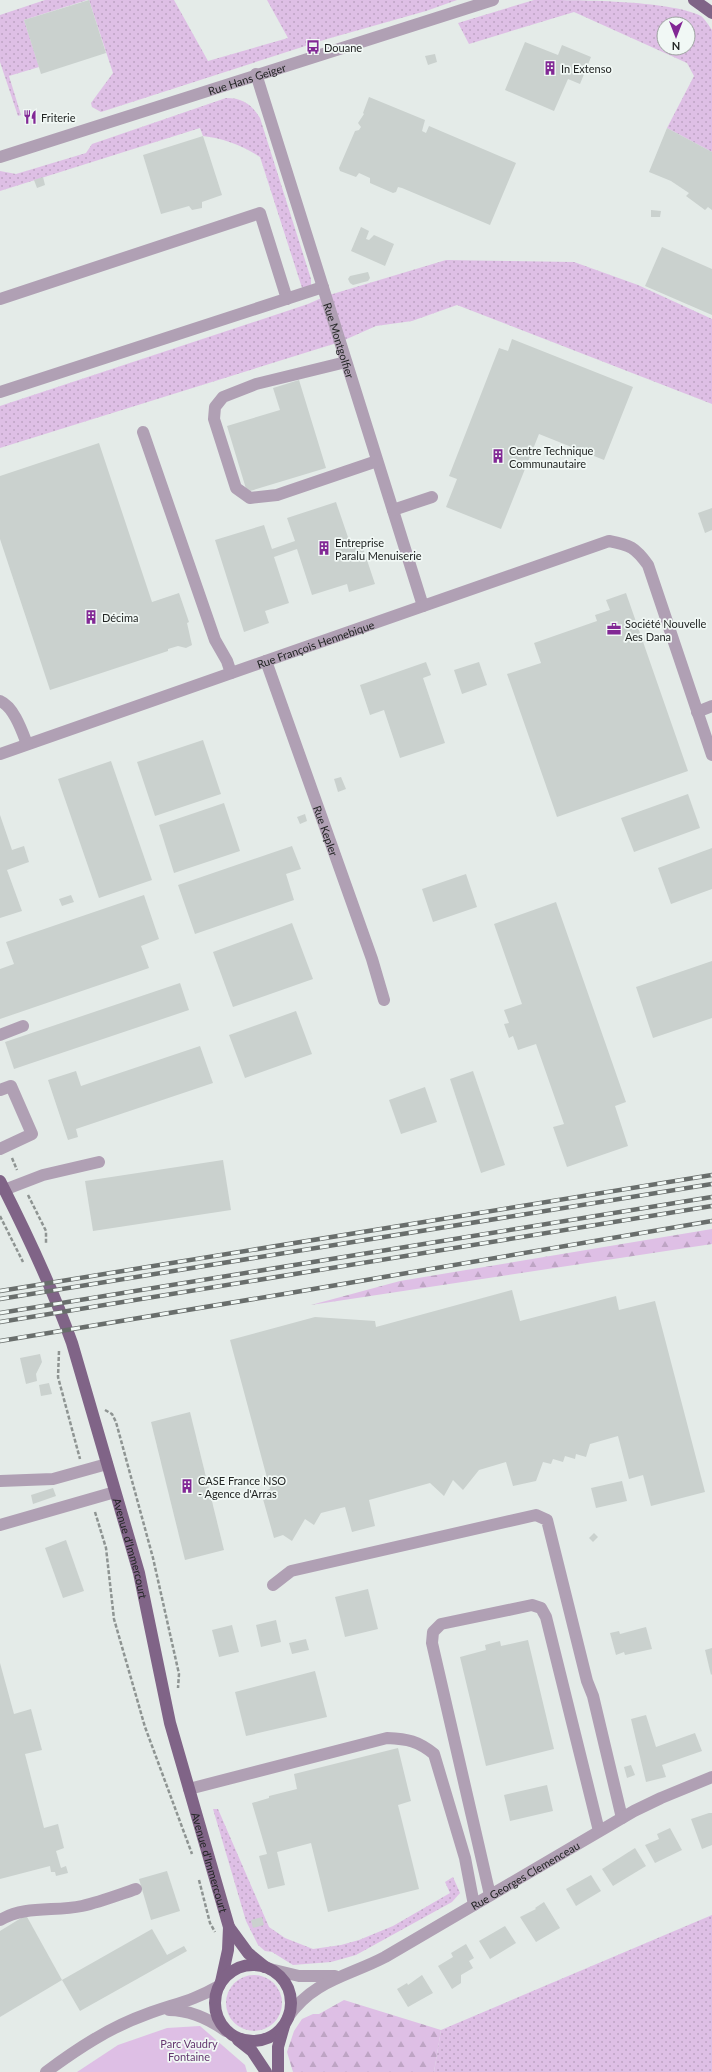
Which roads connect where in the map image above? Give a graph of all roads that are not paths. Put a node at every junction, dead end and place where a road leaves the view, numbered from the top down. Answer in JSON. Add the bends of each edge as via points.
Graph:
{"nodes":[{"id":1,"x":493,"y":0,"type":"edge"},
{"id":2,"x":694,"y":0,"type":"edge"},
{"id":3,"x":712,"y":13,"type":"edge"},
{"id":4,"x":256,"y":74,"type":"junction"},
{"id":5,"x":0,"y":157,"type":"edge"},
{"id":6,"x":323,"y":287,"type":"junction"},
{"id":7,"x":0,"y":300,"type":"edge"},
{"id":8,"x":287,"y":300,"type":"junction"},
{"id":9,"x":346,"y":362,"type":"junction"},
{"id":10,"x":0,"y":392,"type":"edge"},
{"id":11,"x":143,"y":432,"type":"dead end"},
{"id":12,"x":377,"y":461,"type":"junction"},
{"id":13,"x":432,"y":497,"type":"dead end"},
{"id":14,"x":393,"y":510,"type":"junction"},
{"id":15,"x":423,"y":606,"type":"junction"},
{"id":16,"x":266,"y":661,"type":"junction"},
{"id":17,"x":231,"y":673,"type":"junction"},
{"id":18,"x":0,"y":701,"type":"edge"},
{"id":19,"x":712,"y":706,"type":"edge"},
{"id":20,"x":697,"y":712,"type":"junction"},
{"id":21,"x":27,"y":744,"type":"junction"},
{"id":22,"x":0,"y":754,"type":"edge"},
{"id":23,"x":712,"y":754,"type":"edge"},
{"id":24,"x":384,"y":1000,"type":"dead end"},
{"id":25,"x":23,"y":1026,"type":"dead end"},
{"id":26,"x":0,"y":1035,"type":"edge"},
{"id":27,"x":0,"y":1090,"type":"edge"},
{"id":28,"x":0,"y":1149,"type":"edge"},
{"id":29,"x":99,"y":1162,"type":"dead end"},
{"id":30,"x":2,"y":1186,"type":"edge"},
{"id":31,"x":107,"y":1464,"type":"junction"},
{"id":32,"x":0,"y":1481,"type":"edge"},
{"id":33,"x":115,"y":1492,"type":"junction"},
{"id":34,"x":0,"y":1525,"type":"edge"},
{"id":35,"x":273,"y":1585,"type":"dead end"},
{"id":36,"x":712,"y":1777,"type":"edge"},
{"id":37,"x":189,"y":1789,"type":"junction"},
{"id":38,"x":622,"y":1818,"type":"junction"},
{"id":39,"x":599,"y":1831,"type":"junction"},
{"id":40,"x":136,"y":1889,"type":"dead end"},
{"id":41,"x":490,"y":1895,"type":"junction"},
{"id":42,"x":474,"y":1904,"type":"junction"},
{"id":43,"x":0,"y":1920,"type":"edge"},
{"id":44,"x":229,"y":1927,"type":"junction"},
{"id":45,"x":267,"y":1968,"type":"junction"},
{"id":46,"x":340,"y":1976,"type":"junction"},
{"id":47,"x":220,"y":1984,"type":"junction"},
{"id":48,"x":164,"y":2009,"type":"junction"},
{"id":49,"x":287,"y":2019,"type":"junction"},
{"id":50,"x":230,"y":2034,"type":"junction"},
{"id":51,"x":46,"y":2072,"type":"edge"},
{"id":52,"x":266,"y":2072,"type":"edge"},
{"id":53,"x":278,"y":2072,"type":"edge"}],
"edges":[{"from":1,"to":4,"type":"street","name":"Rue Hans Geiger"},
{"from":2,"to":3,"type":"main road"},
{"from":4,"to":5,"type":"street","name":"Rue Hans Geiger"},
{"from":4,"to":6,"type":"street","name":"Rue Montgolfier"},
{"from":6,"to":8,"type":"street"},
{"from":6,"to":9,"type":"street","name":"Rue Montgolfier"},
{"from":7,"to":8,"type":"street","via":[[260,213]]},
{"from":8,"to":10,"type":"street"},
{"from":9,"to":12,"type":"street","name":"Rue Montgolfier"},
{"from":9,"to":12,"type":"street","via":[[256,384],[223,397],[215,407],[214,419],[236,488],[250,498],[277,495]]},
{"from":11,"to":17,"type":"street","via":[[215,640]]},
{"from":12,"to":14,"type":"street","name":"Rue Montgolfier"},
{"from":13,"to":14,"type":"street"},
{"from":14,"to":15,"type":"street","name":"Rue Montgolfier"},
{"from":15,"to":16,"type":"street","name":"Rue François Hennebique"},
{"from":15,"to":20,"type":"street","name":"Rue François Hennebique","via":[[609,541],[630,545],[648,565]]},
{"from":16,"to":17,"type":"street","name":"Rue François Hennebique"},
{"from":16,"to":24,"type":"street","name":"Rue Kepler","via":[[372,959]]},
{"from":17,"to":21,"type":"street","name":"Rue François Hennebique"},
{"from":18,"to":21,"type":"street","via":[[9,709]]},
{"from":19,"to":20,"type":"street"},
{"from":20,"to":23,"type":"street"},
{"from":21,"to":22,"type":"street","name":"Rue François Hennebique"},
{"from":25,"to":26,"type":"street"},
{"from":27,"to":28,"type":"street","via":[[11,1086],[32,1134]]},
{"from":29,"to":30,"type":"street"},
{"from":30,"to":31,"type":"main road","name":"Avenue d'Immercourt","via":[[61,1312]]},
{"from":31,"to":32,"type":"street","via":[[52,1479]]},
{"from":31,"to":33,"type":"main road","name":"Avenue d'Immercourt"},
{"from":33,"to":34,"type":"street"},
{"from":33,"to":37,"type":"main road","name":"Avenue d'Immercourt","via":[[139,1573],[170,1722]]},
{"from":35,"to":38,"type":"street","via":[[291,1571],[536,1514],[547,1520]]},
{"from":36,"to":38,"type":"street","name":"Rue Georges Clemenceau","via":[[661,1798]]},
{"from":37,"to":42,"type":"street","via":[[387,1738],[421,1744],[434,1754],[465,1858]]},
{"from":37,"to":44,"type":"main road","name":"Avenue d'Immercourt"},
{"from":38,"to":39,"type":"street","name":"Rue Georges Clemenceau"},
{"from":39,"to":41,"type":"street","name":"Rue Georges Clemenceau"},
{"from":39,"to":41,"type":"street","via":[[546,1617],[541,1608],[532,1605],[441,1624],[433,1632],[432,1642]]},
{"from":40,"to":43,"type":"street","via":[[81,1906],[34,1909],[12,1913]]},
{"from":41,"to":42,"type":"street","name":"Rue Georges Clemenceau"},
{"from":42,"to":46,"type":"street","name":"Rue Georges Clemenceau","via":[[385,1957]]},
{"from":44,"to":45,"type":"main road","name":"Avenue d'Immercourt","via":[[248,1953]]},
{"from":44,"to":47,"type":"main road","name":"Avenue d'Immercourt","via":[[228,1950]]},
{"from":45,"to":46,"type":"street","via":[[299,1976]]},
{"from":45,"to":47,"type":"main road","via":[[240,1968]]},
{"from":45,"to":49,"type":"main road","via":[[278,1975],[287,1987],[291,2002]]},
{"from":46,"to":49,"type":"street","via":[[310,1992]]},
{"from":47,"to":48,"type":"street","via":[[198,1998]]},
{"from":47,"to":50,"type":"main road","via":[[215,2010],[220,2023]]},
{"from":48,"to":50,"type":"street","via":[[202,2016]]},
{"from":48,"to":51,"type":"street","via":[[109,2031]]},
{"from":49,"to":50,"type":"main road","via":[[277,2033],[263,2040],[248,2041]]},
{"from":49,"to":53,"type":"main road","via":[[278,2047]]},
{"from":50,"to":52,"type":"main road","via":[[252,2051]]}]}
